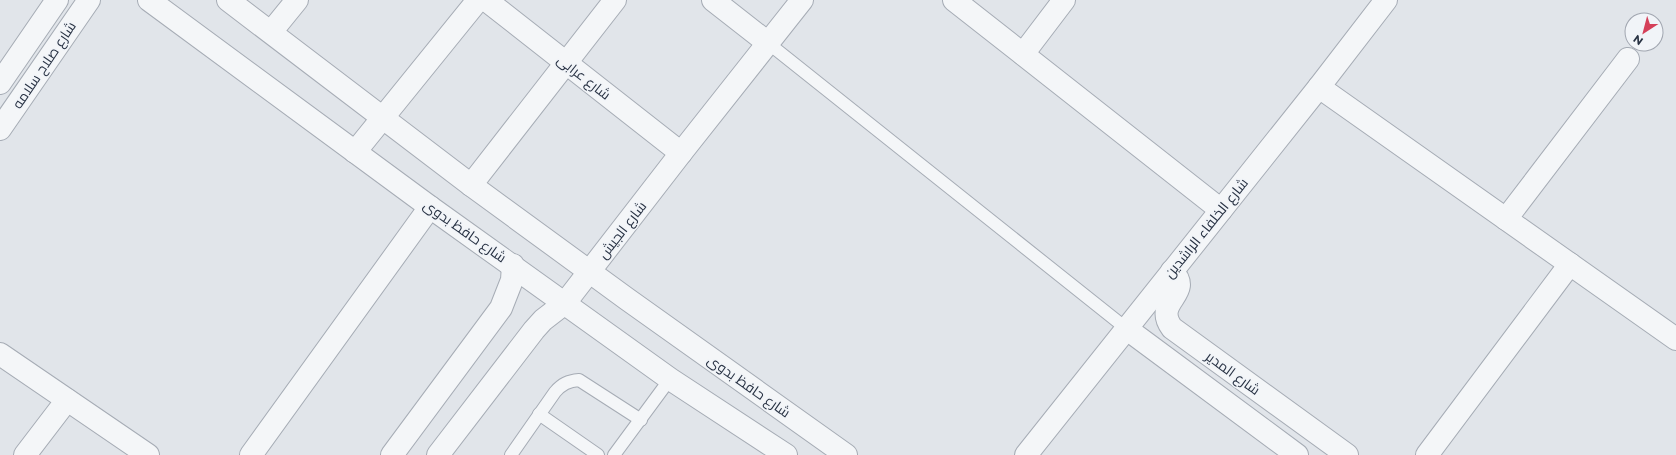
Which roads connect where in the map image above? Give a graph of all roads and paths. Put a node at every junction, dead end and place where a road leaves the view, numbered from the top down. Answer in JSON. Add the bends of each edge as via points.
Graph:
{"nodes":[{"id":1,"x":57,"y":0,"type":"edge"},
{"id":2,"x":89,"y":0,"type":"edge"},
{"id":3,"x":149,"y":0,"type":"edge"},
{"id":4,"x":228,"y":0,"type":"edge"},
{"id":5,"x":297,"y":0,"type":"edge"},
{"id":6,"x":478,"y":0,"type":"edge"},
{"id":7,"x":486,"y":0,"type":"edge"},
{"id":8,"x":615,"y":0,"type":"edge"},
{"id":9,"x":713,"y":0,"type":"edge"},
{"id":10,"x":802,"y":0,"type":"edge"},
{"id":11,"x":954,"y":0,"type":"edge"},
{"id":12,"x":1064,"y":0,"type":"edge"},
{"id":13,"x":1386,"y":0,"type":"edge"},
{"id":14,"x":271,"y":32,"type":"junction"},
{"id":15,"x":768,"y":43,"type":"junction"},
{"id":16,"x":1023,"y":54,"type":"junction"},
{"id":17,"x":1628,"y":60,"type":"dead end"},
{"id":18,"x":566,"y":63,"type":"junction"},
{"id":19,"x":0,"y":83,"type":"edge"},
{"id":20,"x":1319,"y":87,"type":"junction"},
{"id":21,"x":383,"y":118,"type":"junction"},
{"id":22,"x":0,"y":129,"type":"edge"},
{"id":23,"x":355,"y":152,"type":"junction"},
{"id":24,"x":681,"y":153,"type":"junction"},
{"id":25,"x":471,"y":185,"type":"junction"},
{"id":26,"x":430,"y":207,"type":"junction"},
{"id":27,"x":1221,"y":210,"type":"junction"},
{"id":28,"x":1506,"y":219,"type":"junction"},
{"id":29,"x":1570,"y":264,"type":"junction"},
{"id":30,"x":513,"y":265,"type":"junction"},
{"id":31,"x":589,"y":271,"type":"junction"},
{"id":32,"x":1172,"y":271,"type":"junction"},
{"id":33,"x":565,"y":303,"type":"junction"},
{"id":34,"x":1127,"y":329,"type":"junction"},
{"id":35,"x":1676,"y":339,"type":"edge"},
{"id":36,"x":0,"y":354,"type":"edge"},
{"id":37,"x":670,"y":379,"type":"junction"},
{"id":38,"x":67,"y":400,"type":"junction"},
{"id":39,"x":539,"y":414,"type":"junction"},
{"id":40,"x":641,"y":420,"type":"junction"},
{"id":41,"x":25,"y":455,"type":"edge"},
{"id":42,"x":148,"y":455,"type":"edge"},
{"id":43,"x":251,"y":455,"type":"edge"},
{"id":44,"x":392,"y":455,"type":"edge"},
{"id":45,"x":438,"y":455,"type":"edge"},
{"id":46,"x":511,"y":455,"type":"edge"},
{"id":47,"x":598,"y":455,"type":"edge"},
{"id":48,"x":614,"y":455,"type":"edge"},
{"id":49,"x":786,"y":455,"type":"edge"},
{"id":50,"x":846,"y":455,"type":"edge"},
{"id":51,"x":1026,"y":455,"type":"edge"},
{"id":52,"x":1297,"y":455,"type":"edge"},
{"id":53,"x":1347,"y":455,"type":"edge"},
{"id":54,"x":1427,"y":455,"type":"edge"}],
"edges":[{"from":1,"to":19,"type":"street","name":"شارع صلاح سلامه"},
{"from":2,"to":22,"type":"street","name":"شارع صلاح سلامه"},
{"from":3,"to":23,"type":"street","name":"شارع حافظ بدوى"},
{"from":4,"to":14,"type":"street","name":"شارع حافظ بدوى"},
{"from":5,"to":14,"type":"street"},
{"from":6,"to":21,"type":"street"},
{"from":7,"to":18,"type":"street","name":"شارع عرابى"},
{"from":8,"to":18,"type":"street"},
{"from":9,"to":15,"type":"street"},
{"from":10,"to":15,"type":"street","name":"شارع الجيش"},
{"from":11,"to":16,"type":"street"},
{"from":12,"to":16,"type":"street"},
{"from":13,"to":20,"type":"street","name":"شارع الخلفاء الراشدين"},
{"from":14,"to":21,"type":"street","name":"شارع حافظ بدوى"},
{"from":15,"to":24,"type":"street","name":"شارع الجيش"},
{"from":15,"to":34,"type":"lane"},
{"from":16,"to":27,"type":"street"},
{"from":17,"to":28,"type":"street"},
{"from":18,"to":24,"type":"street","name":"شارع عرابى"},
{"from":18,"to":25,"type":"street"},
{"from":20,"to":27,"type":"street","name":"شارع الخلفاء الراشدين"},
{"from":20,"to":28,"type":"street"},
{"from":21,"to":23,"type":"street"},
{"from":21,"to":25,"type":"street","name":"شارع حافظ بدوى"},
{"from":23,"to":26,"type":"street","name":"شارع حافظ بدوى"},
{"from":24,"to":31,"type":"street","name":"شارع الجيش"},
{"from":25,"to":31,"type":"street","name":"شارع حافظ بدوى"},
{"from":26,"to":30,"type":"street","name":"شارع حافظ بدوى"},
{"from":26,"to":43,"type":"street"},
{"from":27,"to":32,"type":"street","name":"شارع الخلفاء الراشدين"},
{"from":28,"to":29,"type":"street"},
{"from":29,"to":35,"type":"street"},
{"from":29,"to":54,"type":"street"},
{"from":30,"to":33,"type":"street","name":"شارع حافظ بدوى"},
{"from":30,"to":44,"type":"street","via":[[512,280],[501,308]]},
{"from":31,"to":33,"type":"street","name":"شارع الجيش"},
{"from":31,"to":50,"type":"street","name":"شارع حافظ بدوى"},
{"from":32,"to":34,"type":"street","name":"شارع الخلفاء الراشدين"},
{"from":32,"to":53,"type":"street","name":"شارع المدير","via":[[1176,275],[1179,288],[1166,310],[1167,323]]},
{"from":33,"to":37,"type":"street","name":"شارع حافظ بدوى"},
{"from":33,"to":45,"type":"street","name":"شارع الجيش","via":[[534,330]]},
{"from":34,"to":51,"type":"street","name":"شارع الخلفاء الراشدين"},
{"from":34,"to":52,"type":"street","name":"شارع المدير"},
{"from":36,"to":38,"type":"street"},
{"from":37,"to":40,"type":"lane"},
{"from":37,"to":49,"type":"street","name":"شارع حافظ بدوى"},
{"from":38,"to":41,"type":"street"},
{"from":38,"to":42,"type":"street"},
{"from":39,"to":40,"type":"lane","via":[[561,385],[579,380]]},
{"from":39,"to":46,"type":"lane"},
{"from":39,"to":47,"type":"lane"},
{"from":40,"to":48,"type":"lane"}]}
